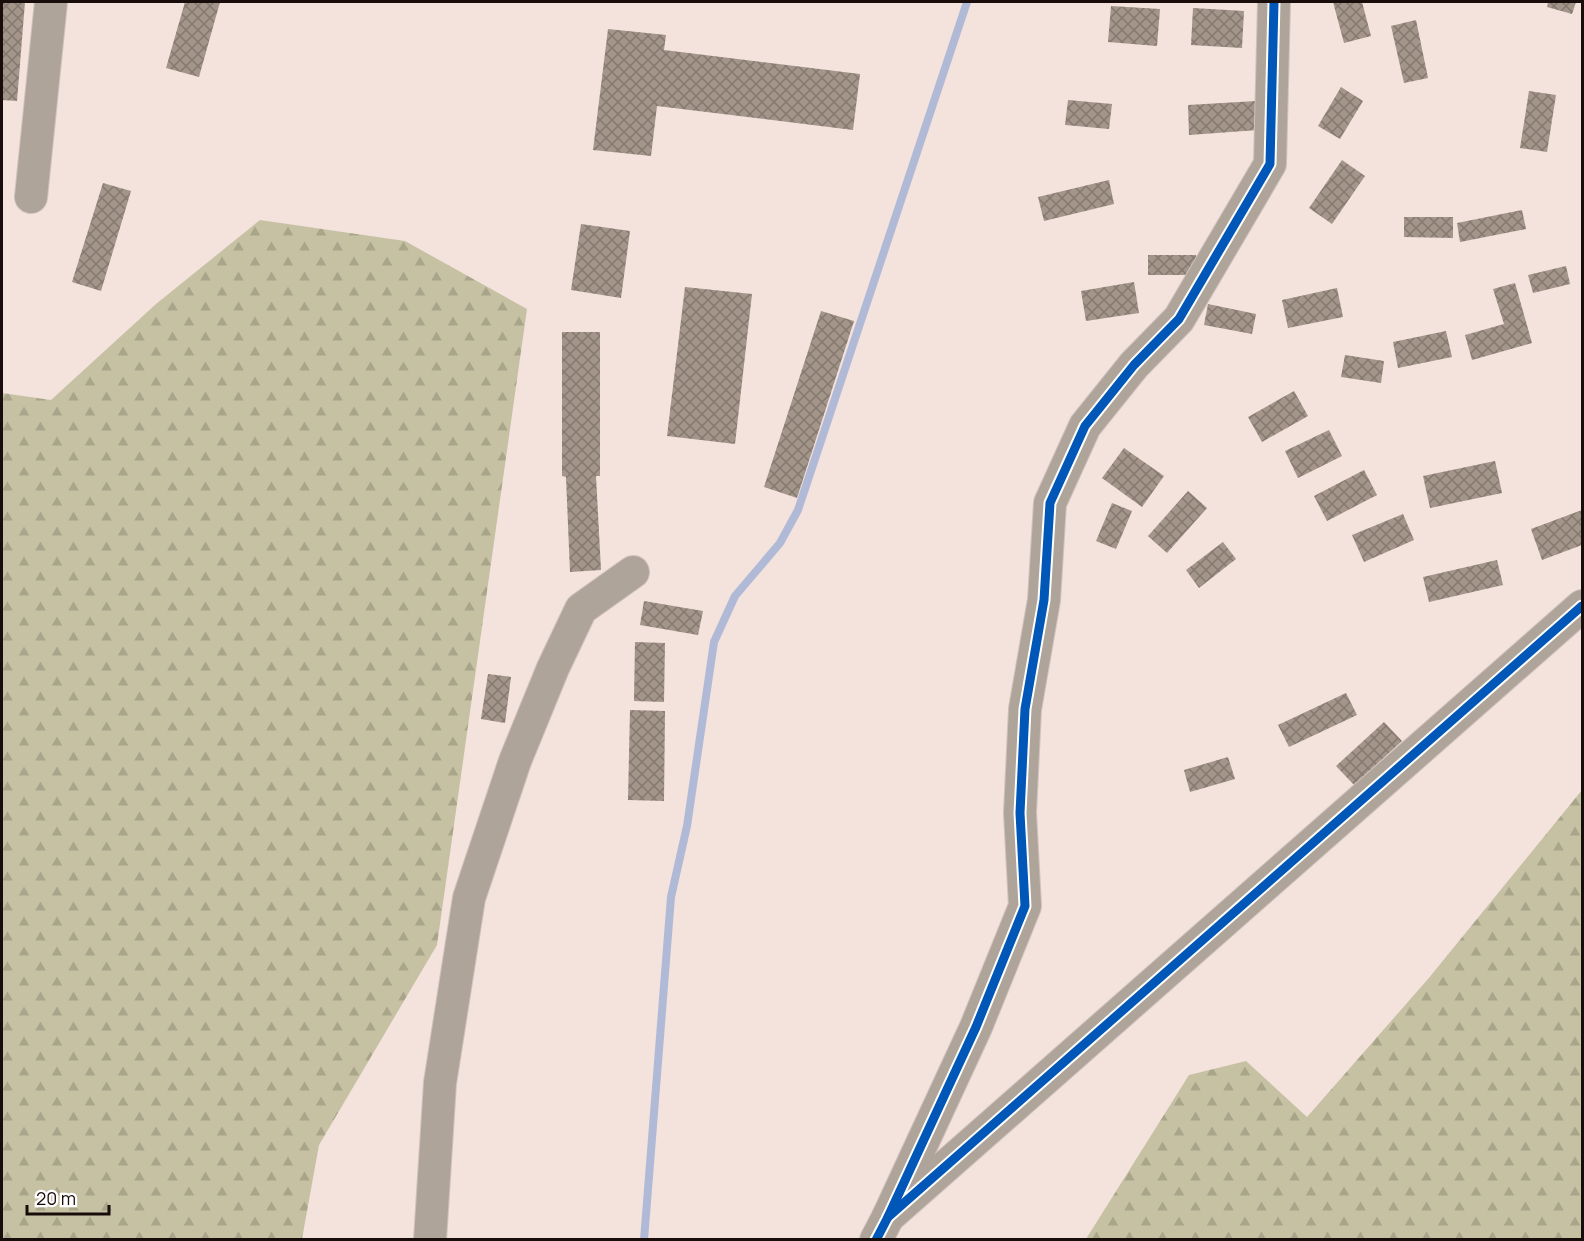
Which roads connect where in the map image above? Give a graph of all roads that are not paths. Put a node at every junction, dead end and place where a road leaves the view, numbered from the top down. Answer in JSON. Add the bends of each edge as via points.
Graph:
{"nodes":[{"id":1,"x":51,"y":2,"type":"edge"},
{"id":2,"x":1274,"y":2,"type":"edge"},
{"id":3,"x":31,"y":197,"type":"dead end"},
{"id":4,"x":633,"y":572,"type":"dead end"},
{"id":5,"x":1582,"y":606,"type":"edge"},
{"id":6,"x":882,"y":1228,"type":"edge"},
{"id":7,"x":430,"y":1239,"type":"edge"}],
"edges":[{"from":1,"to":3,"type":"street"},
{"from":2,"to":6,"type":"street","via":[[1270,164],[1179,319],[1134,365],[1085,426],[1050,503],[1044,600],[1025,709],[1020,813],[1025,906],[976,1027]]},
{"from":4,"to":7,"type":"street","via":[[581,609],[515,761],[469,898],[440,1083]]},
{"from":5,"to":6,"type":"street"}]}
